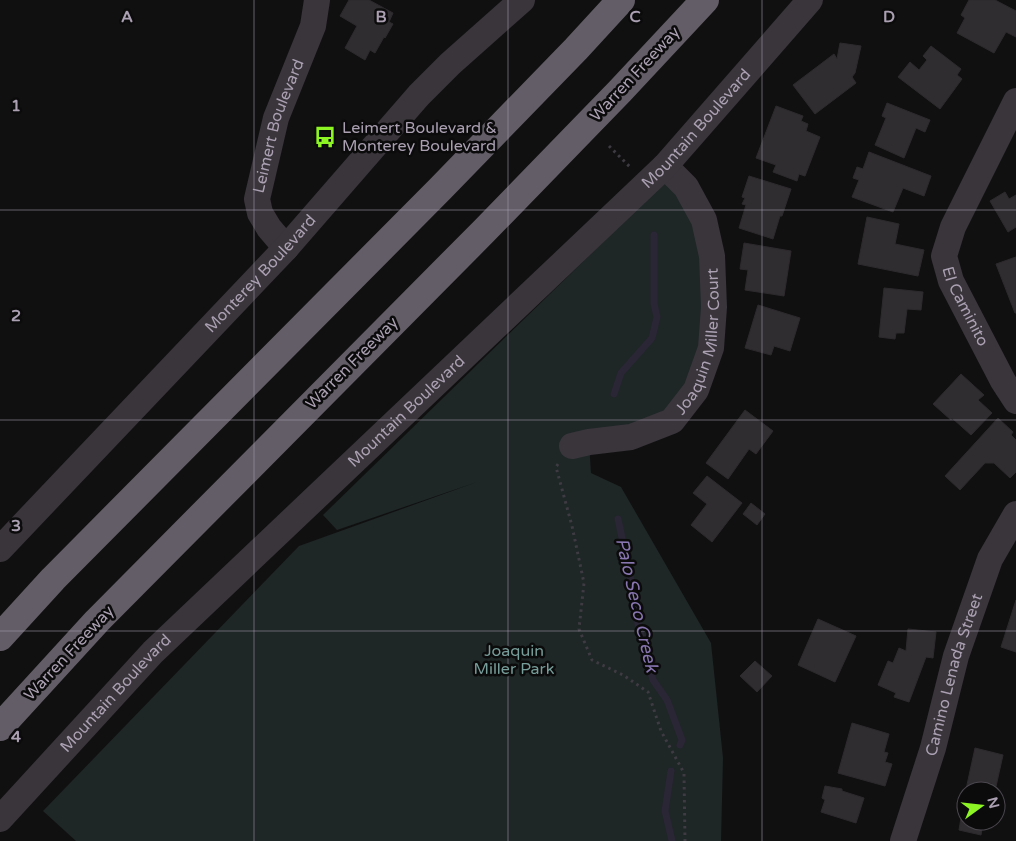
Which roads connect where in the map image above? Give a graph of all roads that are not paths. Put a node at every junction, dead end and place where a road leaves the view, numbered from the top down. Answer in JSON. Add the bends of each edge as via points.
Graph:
{"nodes":[{"id":1,"x":317,"y":0,"type":"edge"},
{"id":2,"x":522,"y":0,"type":"edge"},
{"id":3,"x":622,"y":0,"type":"edge"},
{"id":4,"x":705,"y":0,"type":"edge"},
{"id":5,"x":810,"y":0,"type":"edge"},
{"id":6,"x":1016,"y":101,"type":"edge"},
{"id":7,"x":665,"y":166,"type":"junction"},
{"id":8,"x":286,"y":248,"type":"junction"},
{"id":9,"x":1016,"y":401,"type":"edge"},
{"id":10,"x":572,"y":446,"type":"road end"},
{"id":11,"x":1016,"y":514,"type":"edge"},
{"id":12,"x":0,"y":549,"type":"edge"},
{"id":13,"x":0,"y":637,"type":"edge"},
{"id":14,"x":0,"y":726,"type":"edge"},
{"id":15,"x":0,"y":819,"type":"edge"},
{"id":16,"x":903,"y":841,"type":"edge"}],
"edges":[{"from":1,"to":8,"type":"street","name":"Leimert Boulevard","via":[[313,26],[276,118],[257,198],[260,213]]},
{"from":2,"to":8,"type":"street","name":"Monterey Boulevard","via":[[419,95]]},
{"from":3,"to":13,"type":"highway","via":[[53,579]]},
{"from":4,"to":14,"type":"highway","name":"Warren Freeway","via":[[484,231],[97,621]]},
{"from":5,"to":7,"type":"street","name":"Mountain Boulevard"},
{"from":6,"to":9,"type":"street","name":"El Caminito","via":[[953,226],[944,256],[951,281]]},
{"from":7,"to":10,"type":"street","name":"Joaquin Miller Court","via":[[686,187],[704,220],[712,256],[714,307],[711,348],[696,390],[672,421],[631,437]]},
{"from":7,"to":15,"type":"street","name":"Mountain Boulevard","via":[[153,652]]},
{"from":8,"to":12,"type":"street","name":"Monterey Boulevard"},
{"from":11,"to":16,"type":"street","name":"Camino Lenada Street","via":[[990,559],[959,647],[933,748]]}]}
